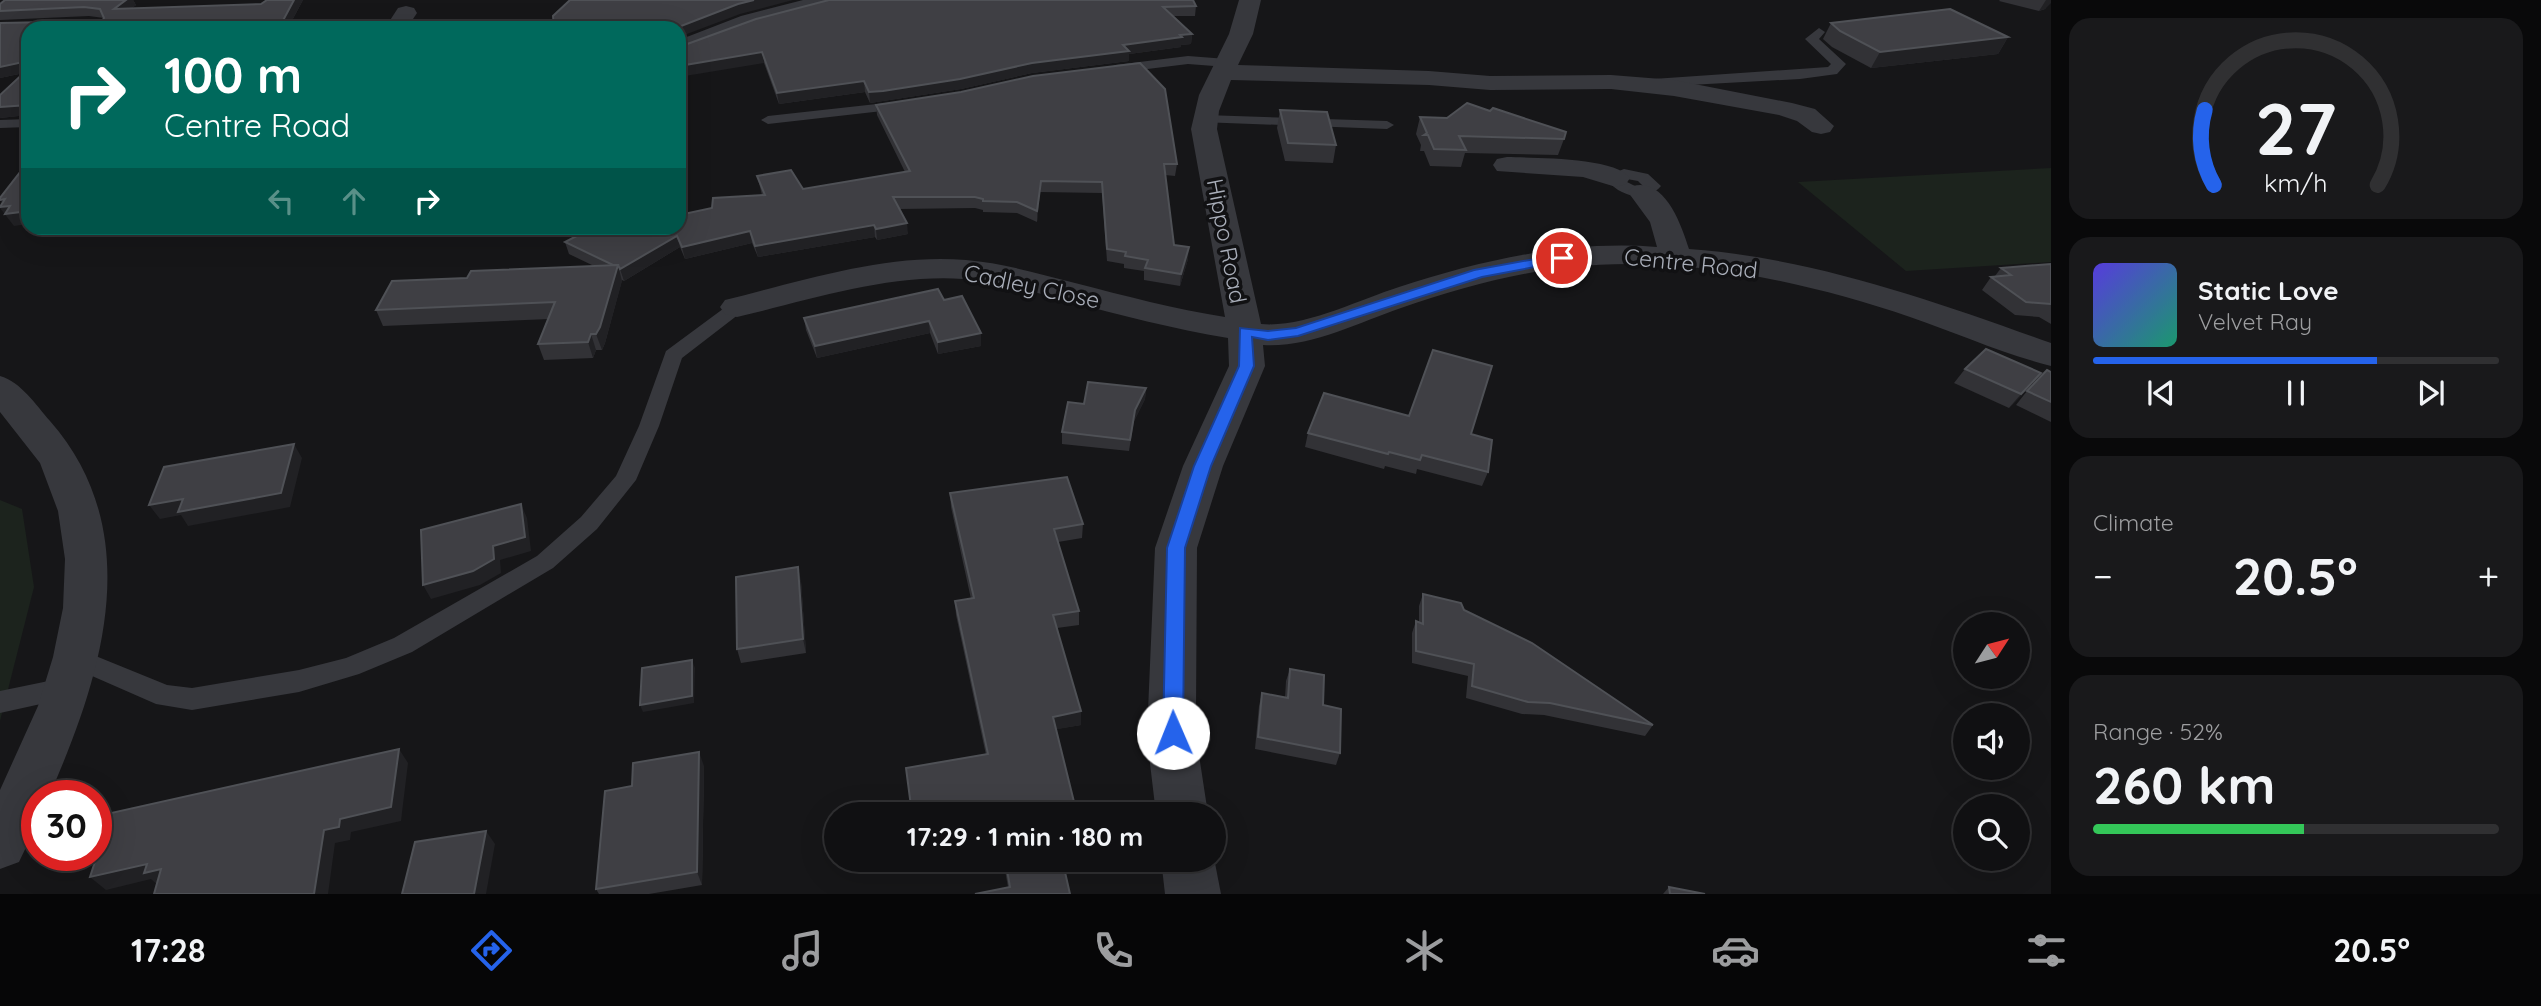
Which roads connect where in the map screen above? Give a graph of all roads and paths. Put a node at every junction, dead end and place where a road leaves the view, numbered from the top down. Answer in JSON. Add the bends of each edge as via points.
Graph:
{"nodes":[{"id":1,"x":829,"y":0,"type":"edge"},
{"id":2,"x":1250,"y":0,"type":"edge"},
{"id":3,"x":1819,"y":32,"type":"dead end"},
{"id":4,"x":686,"y":45,"type":"edge"},
{"id":5,"x":1225,"y":68,"type":"junction"},
{"id":6,"x":1097,"y":72,"type":"edge"},
{"id":7,"x":1634,"y":84,"type":"junction"},
{"id":8,"x":923,"y":102,"type":"edge"},
{"id":9,"x":1205,"y":119,"type":"junction"},
{"id":10,"x":768,"y":120,"type":"dead end"},
{"id":11,"x":21,"y":123,"type":"edge"},
{"id":12,"x":0,"y":124,"type":"edge"},
{"id":13,"x":1387,"y":125,"type":"dead end"},
{"id":14,"x":1821,"y":126,"type":"dead end"},
{"id":15,"x":1507,"y":165,"type":"dead end"},
{"id":16,"x":1676,"y":257,"type":"junction"},
{"id":17,"x":737,"y":307,"type":"joint"},
{"id":18,"x":1245,"y":331,"type":"junction"},
{"id":19,"x":2051,"y":355,"type":"edge"},
{"id":20,"x":0,"y":388,"type":"edge"},
{"id":21,"x":72,"y":673,"type":"junction"},
{"id":22,"x":0,"y":702,"type":"edge"},
{"id":23,"x":1180,"y":802,"type":"edge"},
{"id":24,"x":0,"y":844,"type":"edge"},
{"id":25,"x":1190,"y":872,"type":"edge"},
{"id":26,"x":1193,"y":894,"type":"edge"}],
"edges":[{"from":1,"to":4,"type":"street","via":[[749,21]]},
{"from":2,"to":5,"type":"street","name":"Hippo Road","via":[[1245,30]]},
{"from":3,"to":7,"type":"lane","via":[[1811,39],[1839,64],[1832,71]]},
{"from":5,"to":6,"type":"lane","via":[[1188,60]]},
{"from":5,"to":7,"type":"street","via":[[1490,83]]},
{"from":5,"to":9,"type":"street","name":"Hippo Road","via":[[1211,94]]},
{"from":7,"to":14,"type":"street","via":[[1745,100],[1806,115]]},
{"from":8,"to":10,"type":"lane"},
{"from":9,"to":13,"type":"lane"},
{"from":9,"to":18,"type":"street","name":"Hippo Road"},
{"from":11,"to":12,"type":"lane"},
{"from":15,"to":16,"type":"street","via":[[1585,169],[1629,185],[1665,221]]},
{"from":16,"to":18,"type":"street","name":"Centre Road","via":[[1606,255],[1546,260],[1454,280],[1298,332],[1268,335]]},
{"from":16,"to":19,"type":"street","name":"Centre Road","via":[[1741,265],[1897,302]]},
{"from":17,"to":18,"type":"street","name":"Cadley Close","via":[[891,274],[963,269]]},
{"from":17,"to":21,"type":"lane","via":[[673,355],[625,480],[589,523],[545,562],[403,645],[299,681],[192,699]]},
{"from":18,"to":23,"type":"street","name":"Hippo Road","via":[[1247,366],[1202,466],[1175,557],[1172,711]]},
{"from":20,"to":21,"type":"street","via":[[59,460],[79,505],[87,551],[86,604]]},
{"from":21,"to":22,"type":"lane"},
{"from":21,"to":24,"type":"street","via":[[37,770]]},
{"from":25,"to":26,"type":"street"}]}
